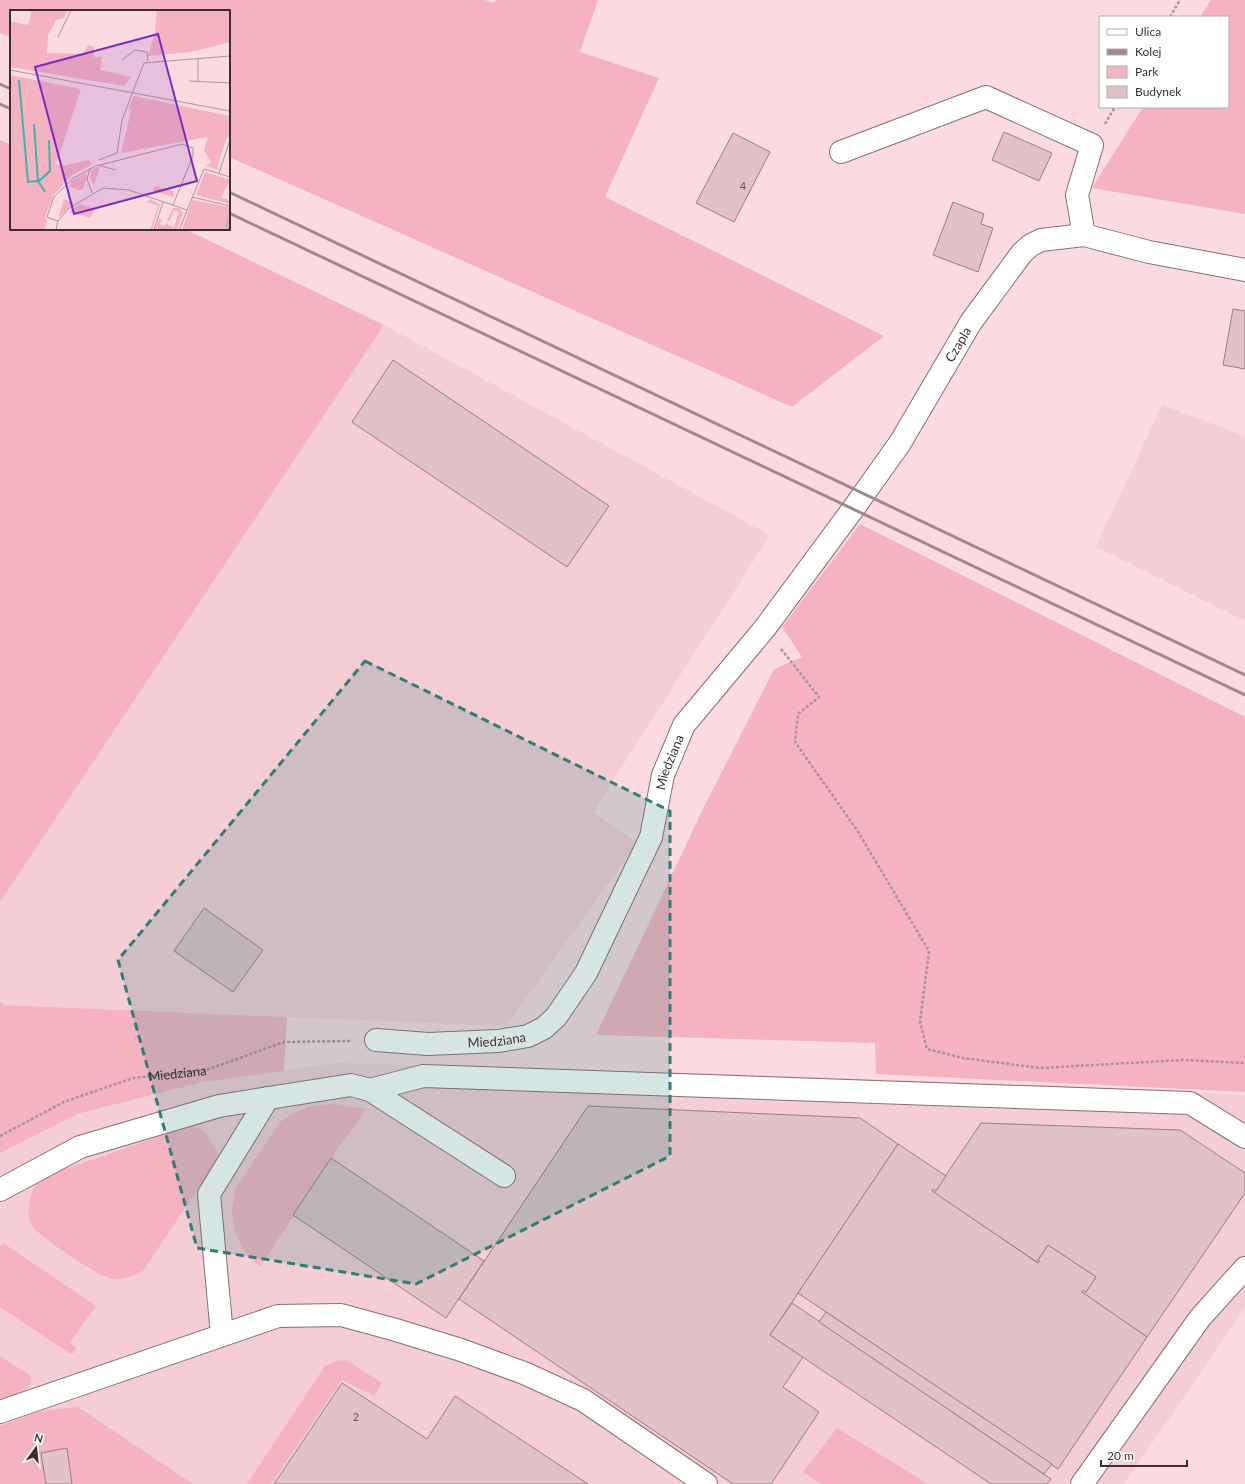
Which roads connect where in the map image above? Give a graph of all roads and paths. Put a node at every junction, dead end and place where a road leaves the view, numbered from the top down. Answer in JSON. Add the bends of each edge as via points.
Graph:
{"nodes":[{"id":1,"x":1180,"y":0,"type":"edge"},
{"id":2,"x":1171,"y":16,"type":"edge"},
{"id":3,"x":841,"y":152,"type":"dead end"},
{"id":4,"x":1084,"y":235,"type":"junction"},
{"id":5,"x":1245,"y":270,"type":"edge"},
{"id":6,"x":765,"y":628,"type":"junction"},
{"id":7,"x":376,"y":1040,"type":"joint"},
{"id":8,"x":1245,"y":1063,"type":"edge"},
{"id":9,"x":370,"y":1090,"type":"junction"},
{"id":10,"x":268,"y":1098,"type":"junction"},
{"id":11,"x":0,"y":1136,"type":"edge"},
{"id":12,"x":1245,"y":1137,"type":"edge"},
{"id":13,"x":504,"y":1176,"type":"dead end"},
{"id":14,"x":0,"y":1190,"type":"edge"},
{"id":15,"x":1245,"y":1268,"type":"edge"},
{"id":16,"x":222,"y":1335,"type":"junction"},
{"id":17,"x":0,"y":1412,"type":"edge"},
{"id":18,"x":706,"y":1484,"type":"edge"},
{"id":19,"x":1082,"y":1484,"type":"edge"}],
"edges":[{"from":1,"to":2,"type":"path"},
{"from":3,"to":4,"type":"street","via":[[986,97],[1092,146],[1077,195]]},
{"from":4,"to":5,"type":"street","name":"Czapla","via":[[1150,252]]},
{"from":4,"to":6,"type":"street","name":"Czapla","via":[[1040,240],[1022,253],[971,322],[900,443]]},
{"from":6,"to":7,"type":"street","name":"Miedziana","via":[[684,726],[662,775],[651,837],[586,972],[556,1017],[544,1028],[528,1036],[498,1041],[428,1044]]},
{"from":6,"to":8,"type":"path","via":[[819,697],[798,714],[795,742],[857,830],[929,951],[920,1022],[927,1049],[963,1058],[1040,1068],[1183,1060]]},
{"from":7,"to":11,"type":"path","name":"Miedziana","via":[[284,1042],[206,1070],[133,1078],[64,1102]]},
{"from":9,"to":10,"type":"street","via":[[351,1085]]},
{"from":9,"to":12,"type":"street","via":[[423,1076],[1190,1103]]},
{"from":9,"to":13,"type":"street"},
{"from":10,"to":14,"type":"street","via":[[219,1106],[80,1147]]},
{"from":10,"to":16,"type":"street","via":[[209,1194]]},
{"from":15,"to":19,"type":"street","via":[[1200,1318]]},
{"from":16,"to":17,"type":"street"},
{"from":16,"to":18,"type":"street","via":[[278,1316],[341,1316],[461,1350],[524,1373],[583,1400]]}]}
